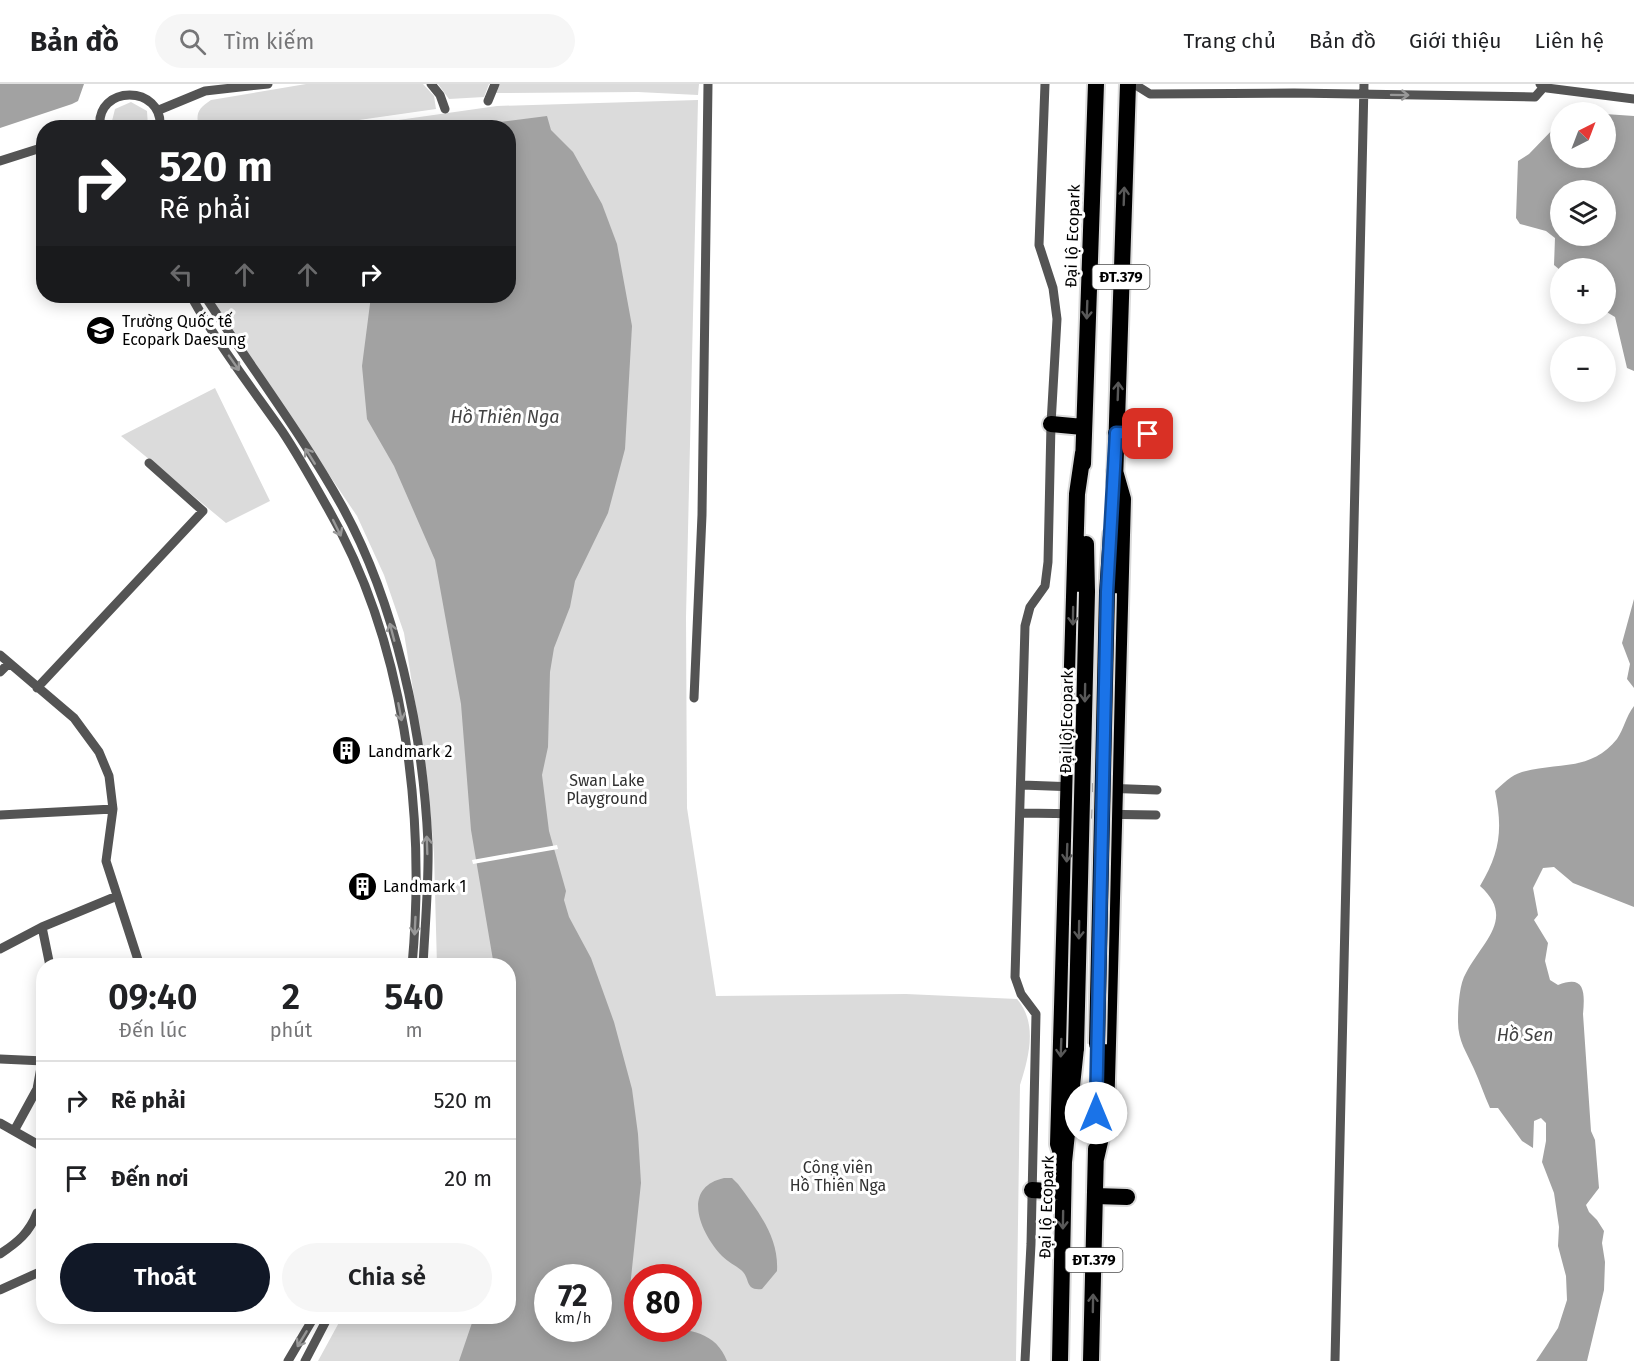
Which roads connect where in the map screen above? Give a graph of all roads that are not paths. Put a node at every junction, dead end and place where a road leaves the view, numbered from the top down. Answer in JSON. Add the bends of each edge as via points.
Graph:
{"nodes":[{"id":1,"x":268,"y":84,"type":"edge"},
{"id":2,"x":431,"y":84,"type":"edge"},
{"id":3,"x":495,"y":84,"type":"edge"},
{"id":4,"x":708,"y":84,"type":"edge"},
{"id":5,"x":1045,"y":84,"type":"edge"},
{"id":6,"x":1095,"y":84,"type":"edge"},
{"id":7,"x":1128,"y":84,"type":"edge"},
{"id":8,"x":1134,"y":84,"type":"edge"},
{"id":9,"x":1544,"y":86,"type":"edge"},
{"id":10,"x":129,"y":87,"type":"edge"},
{"id":11,"x":1562,"y":87,"type":"edge"},
{"id":12,"x":117,"y":89,"type":"edge"},
{"id":13,"x":1364,"y":89,"type":"edge"},
{"id":14,"x":1634,"y":99,"type":"edge"},
{"id":15,"x":488,"y":101,"type":"dead end"},
{"id":16,"x":445,"y":109,"type":"dead end"},
{"id":17,"x":159,"y":110,"type":"junction"},
{"id":18,"x":100,"y":120,"type":"edge"},
{"id":19,"x":160,"y":120,"type":"edge"},
{"id":20,"x":36,"y":150,"type":"edge"},
{"id":21,"x":0,"y":161,"type":"edge"},
{"id":22,"x":197,"y":303,"type":"edge"},
{"id":23,"x":210,"y":303,"type":"edge"},
{"id":24,"x":1051,"y":424,"type":"junction"},
{"id":25,"x":1083,"y":427,"type":"junction"},
{"id":26,"x":293,"y":428,"type":"junction"},
{"id":27,"x":1116,"y":433,"type":"junction"},
{"id":28,"x":284,"y":434,"type":"junction"},
{"id":29,"x":1148,"y":434,"type":"dead end"},
{"id":30,"x":1083,"y":453,"type":"junction"},
{"id":31,"x":149,"y":463,"type":"dead end"},
{"id":32,"x":1115,"y":471,"type":"junction"},
{"id":33,"x":381,"y":596,"type":"junction"},
{"id":34,"x":370,"y":600,"type":"junction"},
{"id":35,"x":0,"y":655,"type":"edge"},
{"id":36,"x":9,"y":663,"type":"junction"},
{"id":37,"x":0,"y":672,"type":"edge"},
{"id":38,"x":38,"y":688,"type":"junction"},
{"id":39,"x":694,"y":698,"type":"dead end"},
{"id":40,"x":1022,"y":785,"type":"junction"},
{"id":41,"x":1069,"y":786,"type":"junction"},
{"id":42,"x":1115,"y":788,"type":"junction"},
{"id":43,"x":1157,"y":790,"type":"dead end"},
{"id":44,"x":113,"y":809,"type":"junction"},
{"id":45,"x":1021,"y":813,"type":"junction"},
{"id":46,"x":1068,"y":814,"type":"junction"},
{"id":47,"x":0,"y":815,"type":"edge"},
{"id":48,"x":1114,"y":815,"type":"junction"},
{"id":49,"x":1156,"y":815,"type":"dead end"},
{"id":50,"x":417,"y":869,"type":"junction"},
{"id":51,"x":427,"y":870,"type":"junction"},
{"id":52,"x":117,"y":896,"type":"junction"},
{"id":53,"x":42,"y":927,"type":"junction"},
{"id":54,"x":0,"y":949,"type":"edge"},
{"id":55,"x":48,"y":958,"type":"edge"},
{"id":56,"x":137,"y":958,"type":"edge"},
{"id":57,"x":412,"y":958,"type":"edge"},
{"id":58,"x":423,"y":958,"type":"edge"},
{"id":59,"x":36,"y":1058,"type":"edge"},
{"id":60,"x":0,"y":1059,"type":"edge"},
{"id":61,"x":36,"y":1089,"type":"edge"},
{"id":62,"x":0,"y":1123,"type":"edge"},
{"id":63,"x":14,"y":1131,"type":"junction"},
{"id":64,"x":36,"y":1143,"type":"edge"},
{"id":65,"x":1096,"y":1159,"type":"junction"},
{"id":66,"x":1064,"y":1162,"type":"junction"},
{"id":67,"x":1032,"y":1190,"type":"junction"},
{"id":68,"x":1063,"y":1192,"type":"junction"},
{"id":69,"x":1095,"y":1196,"type":"junction"},
{"id":70,"x":1127,"y":1197,"type":"dead end"},
{"id":71,"x":36,"y":1216,"type":"edge"},
{"id":72,"x":0,"y":1254,"type":"edge"},
{"id":73,"x":36,"y":1274,"type":"edge"},
{"id":74,"x":0,"y":1290,"type":"edge"},
{"id":75,"x":310,"y":1324,"type":"edge"},
{"id":76,"x":324,"y":1324,"type":"edge"},
{"id":77,"x":288,"y":1361,"type":"edge"},
{"id":78,"x":305,"y":1361,"type":"edge"},
{"id":79,"x":1025,"y":1361,"type":"edge"},
{"id":80,"x":1060,"y":1361,"type":"edge"},
{"id":81,"x":1091,"y":1361,"type":"edge"},
{"id":82,"x":1335,"y":1361,"type":"edge"}],
"edges":[{"from":1,"to":17,"type":"street","via":[[205,91]]},
{"from":2,"to":16,"type":"street"},
{"from":3,"to":15,"type":"street"},
{"from":4,"to":39,"type":"street","via":[[702,503]]},
{"from":5,"to":24,"type":"street","via":[[1039,245],[1053,288],[1057,319]]},
{"from":6,"to":25,"type":"highway","name":"Đại lộ Ecopark","number":"ĐT.379","one_way":true},
{"from":27,"to":7,"type":"highway","number":"ĐT.379","one_way":true},
{"from":8,"to":13,"type":"street","via":[[1150,94]]},
{"from":9,"to":11,"type":"street"},
{"from":13,"to":9,"type":"street","one_way":true,"via":[[1535,97]]},
{"from":10,"to":12,"type":"street"},
{"from":10,"to":17,"type":"street","via":[[150,98]]},
{"from":11,"to":14,"type":"street"},
{"from":12,"to":18,"type":"street","via":[[104,104]]},
{"from":13,"to":82,"type":"street"},
{"from":17,"to":19,"type":"street"},
{"from":20,"to":21,"type":"street"},
{"from":22,"to":28,"type":"street","one_way":true},
{"from":23,"to":26,"type":"street"},
{"from":24,"to":25,"type":"highway"},
{"from":24,"to":40,"type":"street","via":[[1045,586],[1030,607],[1025,626]]},
{"from":25,"to":30,"type":"highway","name":"Đại lộ Ecopark","number":"ĐT.379"},
{"from":26,"to":28,"type":"street"},
{"from":33,"to":26,"type":"street","one_way":true,"via":[[342,505]]},
{"from":27,"to":29,"type":"highway"},
{"from":27,"to":32,"type":"highway","number":"ĐT.379"},
{"from":28,"to":34,"type":"street","one_way":true,"via":[[328,508]]},
{"from":30,"to":41,"type":"highway","one_way":true,"via":[[1077,494]]},
{"from":30,"to":66,"type":"highway","name":"Đại lộ Ecopark","number":"ĐT.379","one_way":true,"bridge":true,"via":[[1087,592],[1076,1048]]},
{"from":31,"to":38,"type":"street","via":[[203,511]]},
{"from":32,"to":42,"type":"highway","via":[[1123,499]]},
{"from":32,"to":65,"type":"highway","number":"ĐT.379","bridge":true,"via":[[1107,592]]},
{"from":33,"to":34,"type":"street"},
{"from":51,"to":33,"type":"street","one_way":true,"via":[[421,760],[408,692]]},
{"from":34,"to":50,"type":"street","one_way":true,"via":[[397,693],[406,743]]},
{"from":35,"to":36,"type":"street"},
{"from":36,"to":37,"type":"street"},
{"from":36,"to":38,"type":"street"},
{"from":38,"to":44,"type":"street","via":[[74,718],[99,752],[109,776]]},
{"from":40,"to":41,"type":"street"},
{"from":40,"to":45,"type":"street"},
{"from":41,"to":42,"type":"street"},
{"from":41,"to":46,"type":"highway"},
{"from":42,"to":43,"type":"street"},
{"from":42,"to":48,"type":"highway"},
{"from":44,"to":47,"type":"street"},
{"from":44,"to":52,"type":"street","via":[[106,861]]},
{"from":45,"to":46,"type":"street"},
{"from":45,"to":67,"type":"street","via":[[1015,977],[1021,994],[1036,1014]]},
{"from":46,"to":48,"type":"street"},
{"from":46,"to":66,"type":"highway","one_way":true,"via":[[1058,1144]]},
{"from":48,"to":49,"type":"street"},
{"from":48,"to":65,"type":"highway","via":[[1106,1116]]},
{"from":50,"to":51,"type":"street"},
{"from":50,"to":57,"type":"street","one_way":true},
{"from":51,"to":58,"type":"street"},
{"from":52,"to":53,"type":"street"},
{"from":52,"to":56,"type":"street"},
{"from":53,"to":54,"type":"street"},
{"from":53,"to":55,"type":"street"},
{"from":59,"to":60,"type":"street"},
{"from":61,"to":63,"type":"street"},
{"from":62,"to":63,"type":"street"},
{"from":63,"to":64,"type":"street"},
{"from":65,"to":69,"type":"highway","number":"ĐT.379"},
{"from":66,"to":68,"type":"highway","name":"Đại lộ Ecopark","number":"ĐT.379"},
{"from":67,"to":68,"type":"highway"},
{"from":67,"to":79,"type":"street"},
{"from":68,"to":80,"type":"highway","name":"Đại lộ Ecopark","number":"ĐT.379","one_way":true},
{"from":69,"to":70,"type":"highway"},
{"from":81,"to":69,"type":"highway","number":"ĐT.379","one_way":true},
{"from":71,"to":72,"type":"street","via":[[22,1238]]},
{"from":73,"to":74,"type":"street"},
{"from":75,"to":77,"type":"street","one_way":true},
{"from":76,"to":78,"type":"street"}]}
